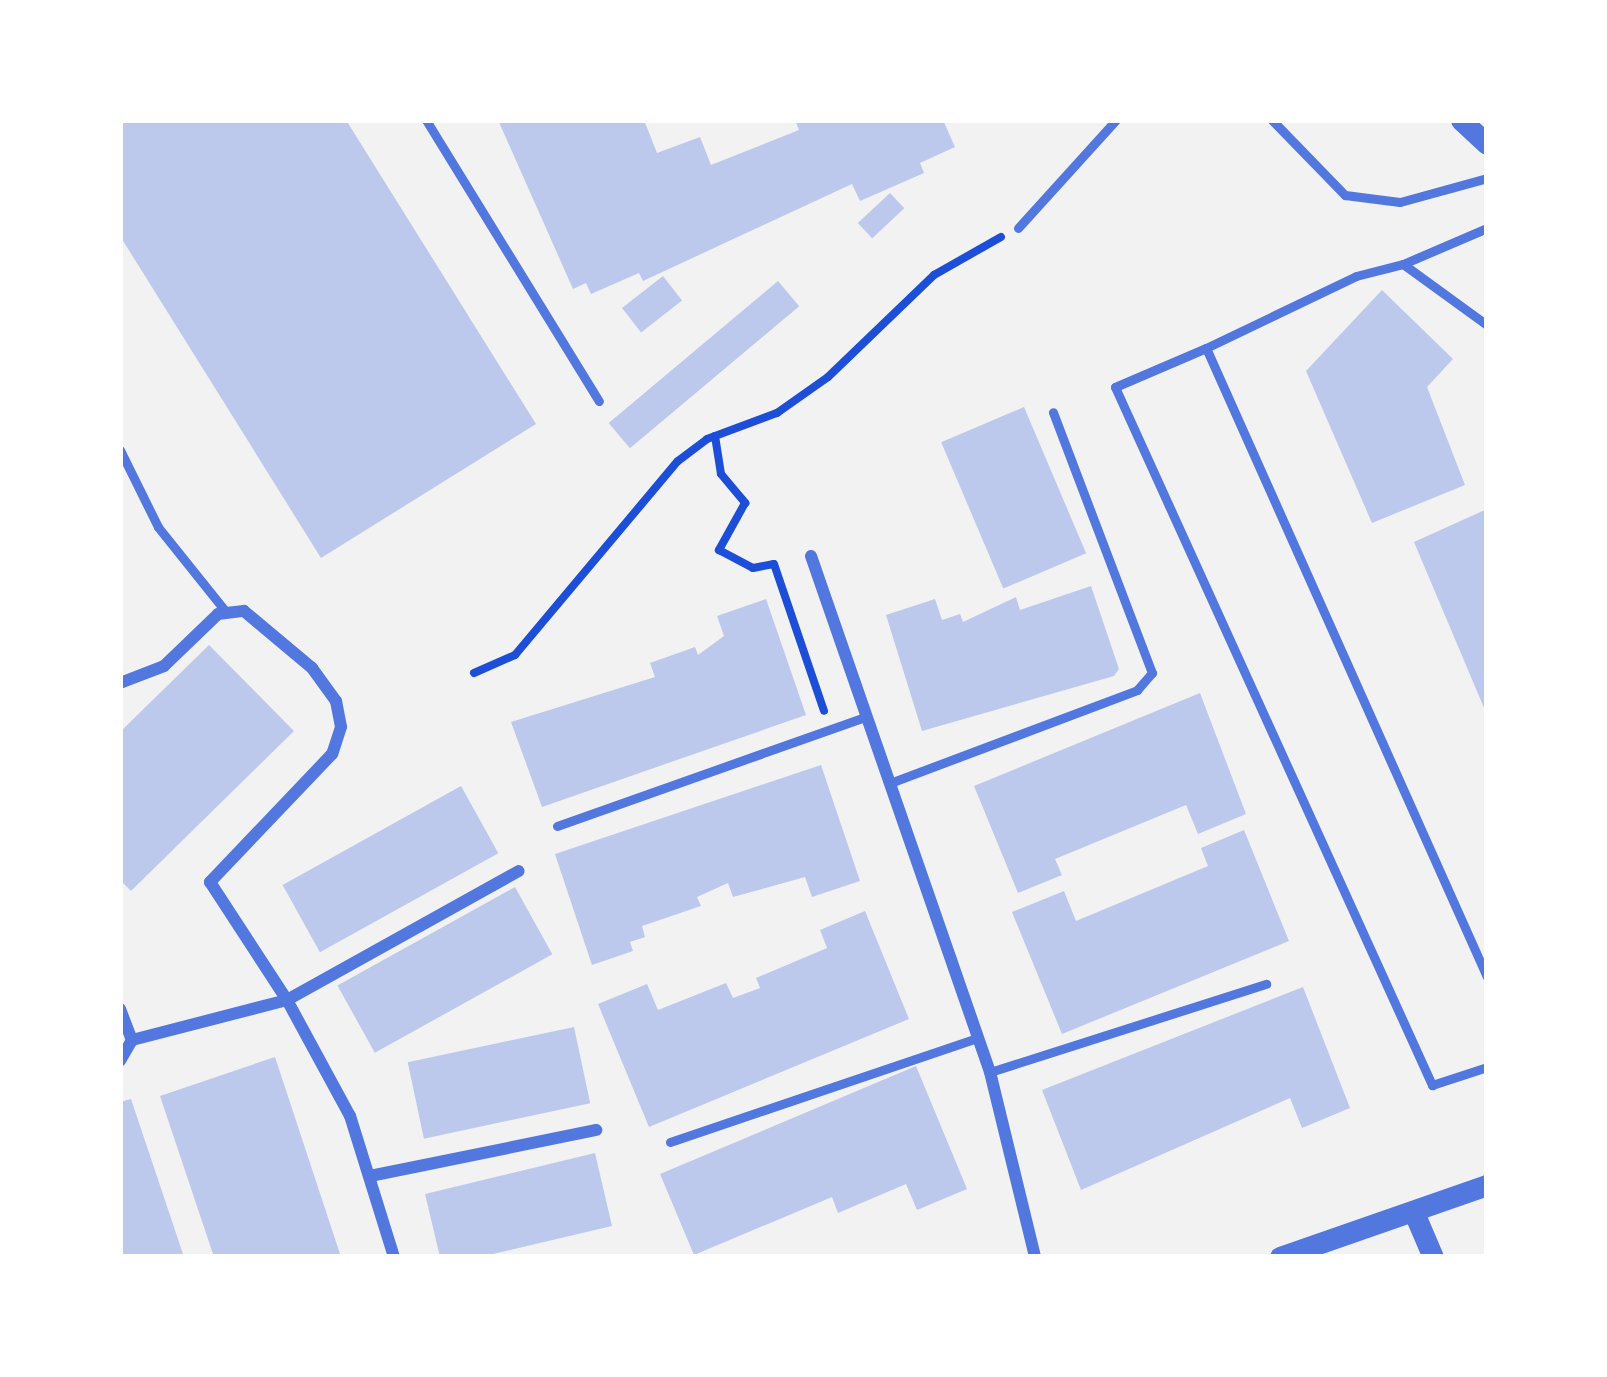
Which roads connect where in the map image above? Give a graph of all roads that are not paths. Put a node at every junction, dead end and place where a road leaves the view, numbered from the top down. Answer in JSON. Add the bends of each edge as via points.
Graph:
{"nodes":[{"id":1,"x":426,"y":120,"type":"edge"},
{"id":2,"x":1116,"y":120,"type":"edge"},
{"id":3,"x":1272,"y":120,"type":"edge"},
{"id":4,"x":1461,"y":120,"type":"edge"},
{"id":5,"x":1487,"y":145,"type":"edge"},
{"id":6,"x":1487,"y":178,"type":"edge"},
{"id":7,"x":1018,"y":228,"type":"road end"},
{"id":8,"x":1487,"y":228,"type":"edge"},
{"id":9,"x":1402,"y":264,"type":"junction"},
{"id":10,"x":1487,"y":325,"type":"edge"},
{"id":11,"x":1205,"y":348,"type":"junction"},
{"id":12,"x":599,"y":401,"type":"dead end"},
{"id":13,"x":1053,"y":412,"type":"dead end"},
{"id":14,"x":120,"y":450,"type":"edge"},
{"id":15,"x":811,"y":556,"type":"dead end"},
{"id":16,"x":227,"y":613,"type":"junction"},
{"id":17,"x":120,"y":683,"type":"edge"},
{"id":18,"x":866,"y":716,"type":"junction"},
{"id":19,"x":890,"y":783,"type":"junction"},
{"id":20,"x":557,"y":826,"type":"dead end"},
{"id":21,"x":519,"y":871,"type":"dead end"},
{"id":22,"x":1487,"y":977,"type":"edge"},
{"id":23,"x":1266,"y":984,"type":"dead end"},
{"id":24,"x":287,"y":1000,"type":"junction"},
{"id":25,"x":120,"y":1010,"type":"edge"},
{"id":26,"x":978,"y":1038,"type":"junction"},
{"id":27,"x":132,"y":1040,"type":"junction"},
{"id":28,"x":120,"y":1061,"type":"edge"},
{"id":29,"x":1487,"y":1067,"type":"edge"},
{"id":30,"x":990,"y":1072,"type":"junction"},
{"id":31,"x":596,"y":1130,"type":"dead end"},
{"id":32,"x":670,"y":1142,"type":"dead end"},
{"id":33,"x":370,"y":1176,"type":"junction"},
{"id":34,"x":1487,"y":1185,"type":"edge"},
{"id":35,"x":1415,"y":1215,"type":"junction"},
{"id":36,"x":394,"y":1257,"type":"edge"},
{"id":37,"x":1035,"y":1257,"type":"edge"},
{"id":38,"x":1280,"y":1257,"type":"edge"},
{"id":39,"x":1432,"y":1257,"type":"edge"}],
"edges":[{"from":1,"to":12,"type":"lane"},
{"from":2,"to":7,"type":"lane"},
{"from":3,"to":6,"type":"lane","via":[[1345,195],[1400,202]]},
{"from":4,"to":5,"type":"street"},
{"from":8,"to":9,"type":"lane"},
{"from":9,"to":10,"type":"lane"},
{"from":9,"to":11,"type":"lane","via":[[1356,276]]},
{"from":11,"to":22,"type":"lane"},
{"from":11,"to":29,"type":"lane","via":[[1115,387],[1432,1085]]},
{"from":13,"to":19,"type":"lane","via":[[1152,673],[1137,690]]},
{"from":14,"to":16,"type":"lane","via":[[158,527]]},
{"from":15,"to":18,"type":"street"},
{"from":16,"to":17,"type":"street","via":[[164,666]]},
{"from":16,"to":24,"type":"street","via":[[244,611],[279,634],[336,701],[341,728],[332,754],[210,882]]},
{"from":18,"to":19,"type":"street"},
{"from":18,"to":20,"type":"lane"},
{"from":19,"to":26,"type":"street"},
{"from":21,"to":24,"type":"street"},
{"from":23,"to":30,"type":"lane"},
{"from":24,"to":27,"type":"street"},
{"from":24,"to":33,"type":"street","via":[[350,1116]]},
{"from":25,"to":27,"type":"street"},
{"from":26,"to":30,"type":"street"},
{"from":26,"to":32,"type":"lane"},
{"from":27,"to":28,"type":"street"},
{"from":30,"to":37,"type":"street"},
{"from":31,"to":33,"type":"street"},
{"from":33,"to":36,"type":"street"},
{"from":34,"to":35,"type":"street"},
{"from":35,"to":38,"type":"street"},
{"from":35,"to":39,"type":"street"}]}
